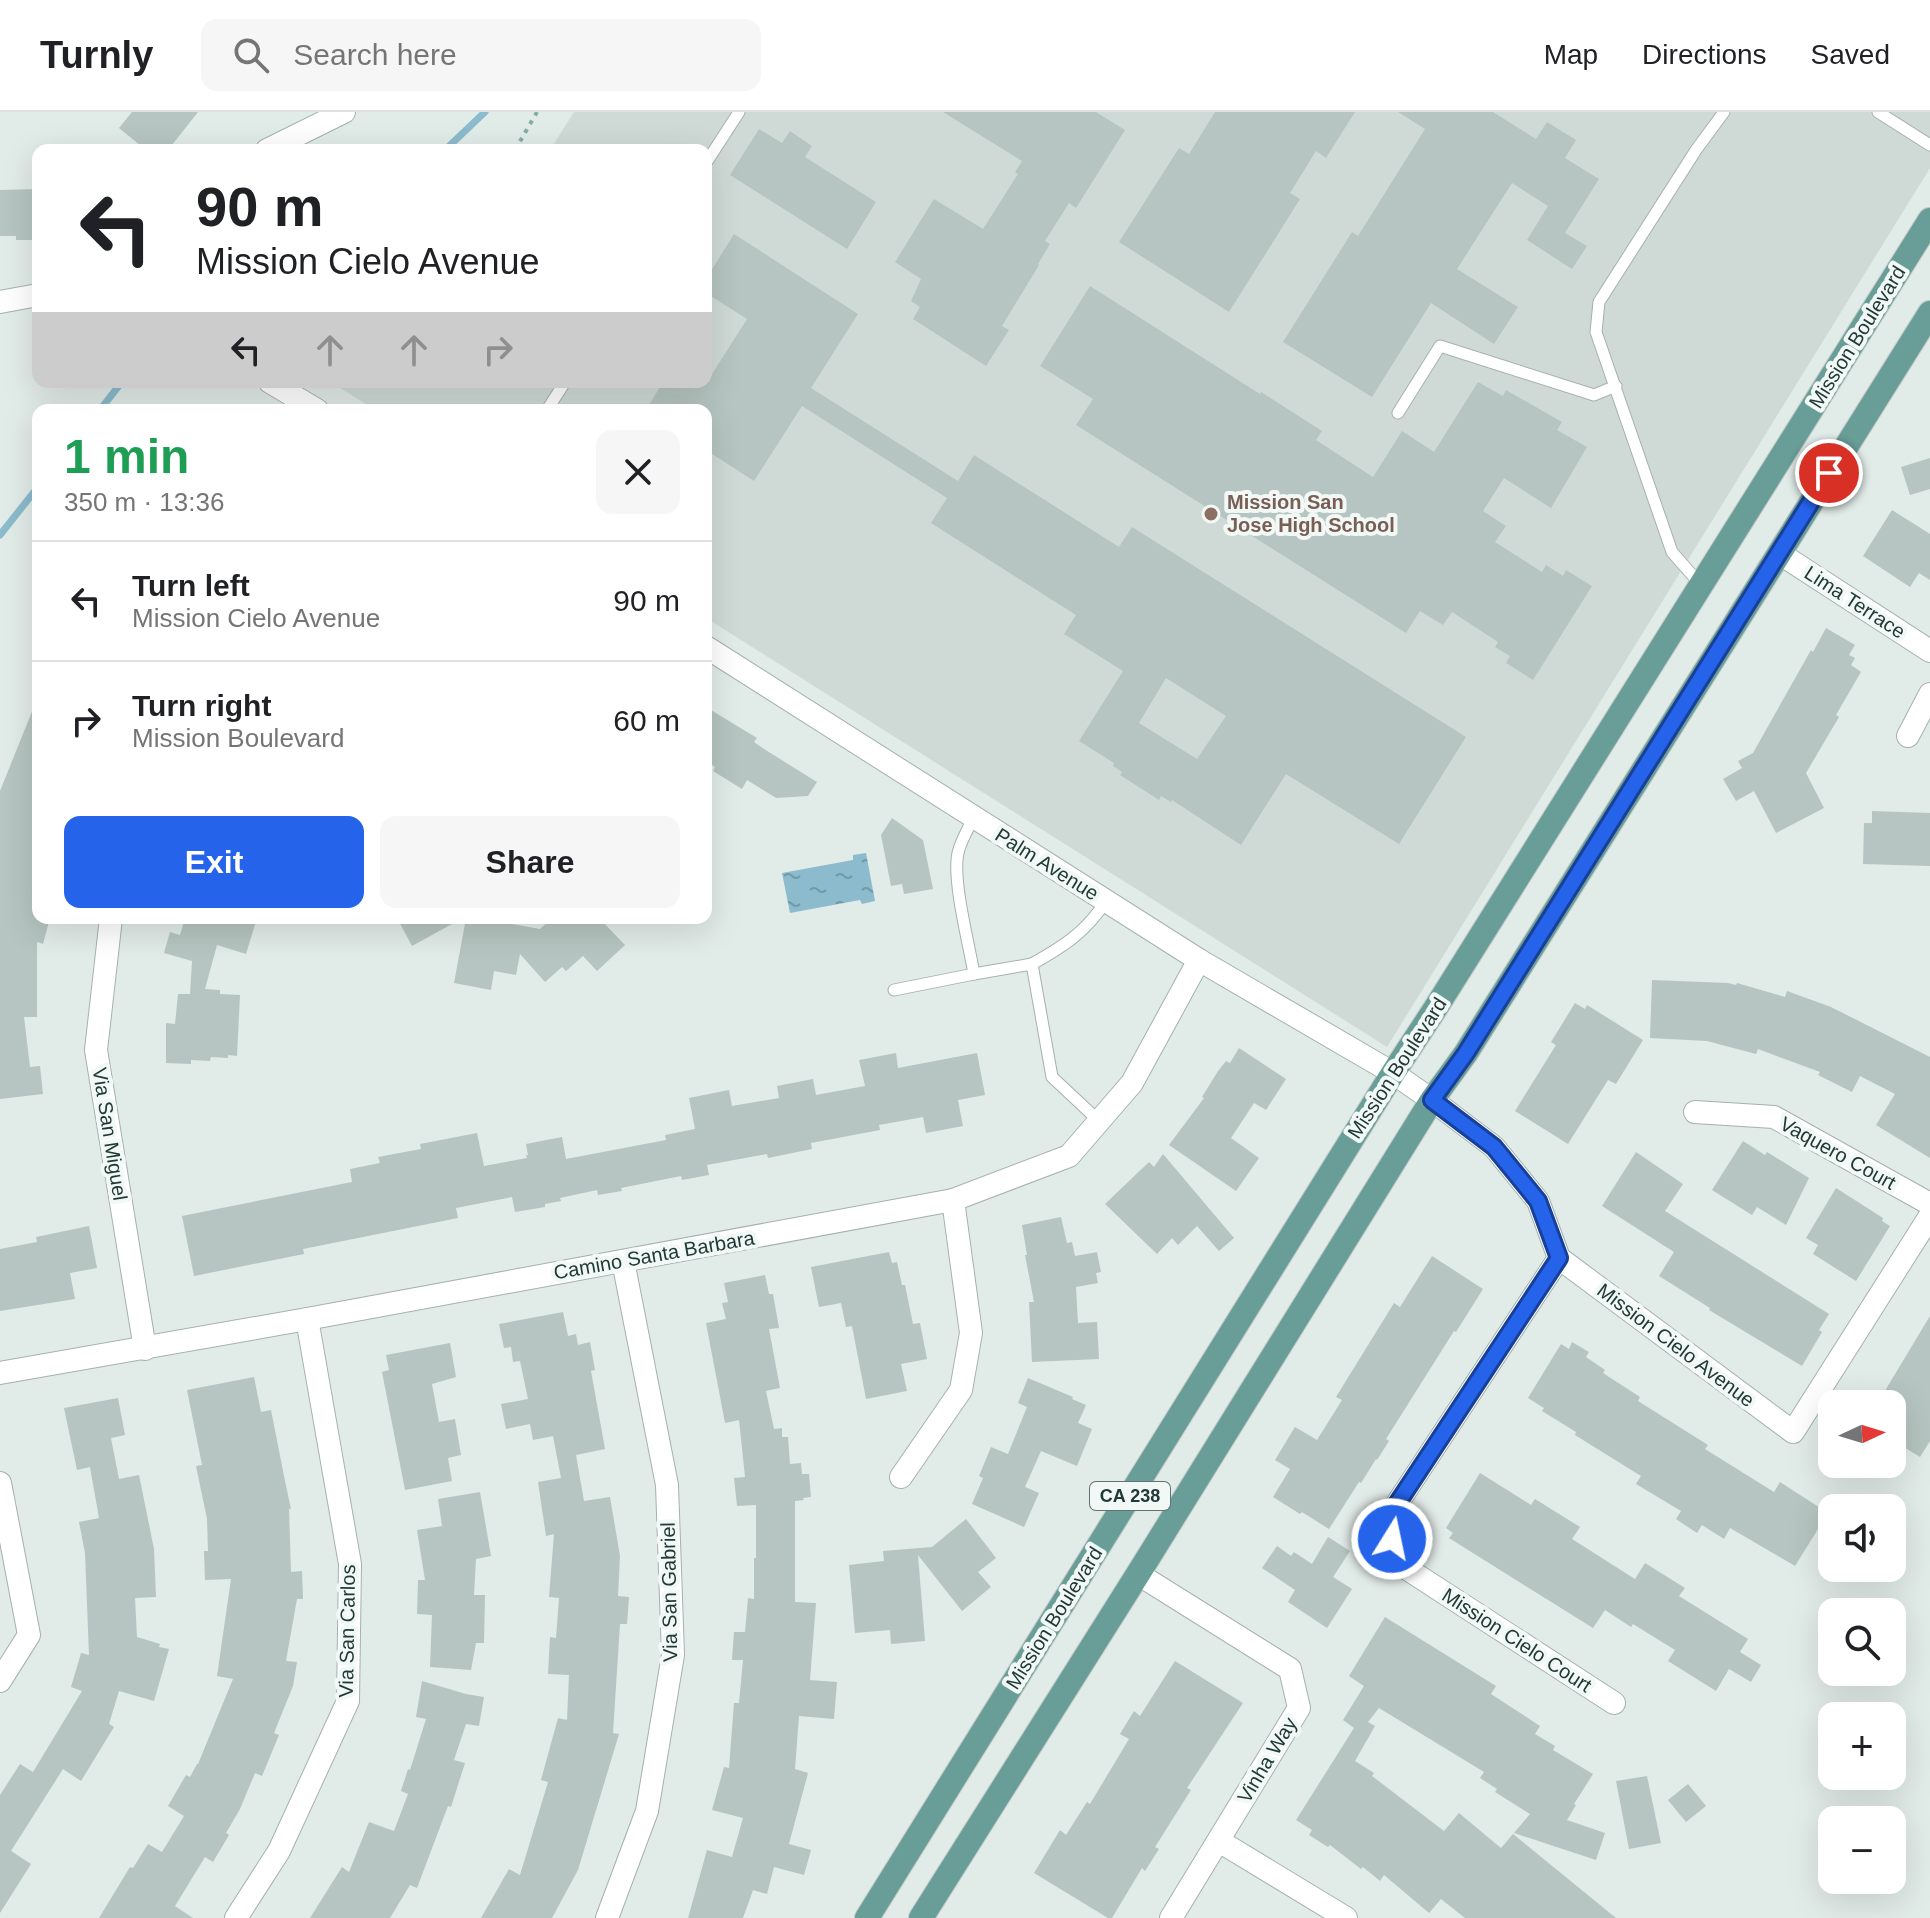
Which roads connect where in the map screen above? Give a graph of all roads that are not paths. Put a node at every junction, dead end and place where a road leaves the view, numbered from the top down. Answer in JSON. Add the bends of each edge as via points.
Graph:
{"nodes":[{"id":1,"x":344,"y":112,"type":"edge"},
{"id":2,"x":739,"y":112,"type":"edge"},
{"id":3,"x":1724,"y":112,"type":"edge"},
{"id":4,"x":1878,"y":112,"type":"edge"},
{"id":5,"x":279,"y":144,"type":"edge"},
{"id":6,"x":1930,"y":145,"type":"edge"},
{"id":7,"x":712,"y":154,"type":"edge"},
{"id":8,"x":1930,"y":220,"type":"edge"},
{"id":9,"x":32,"y":296,"type":"edge"},
{"id":10,"x":0,"y":302,"type":"edge"},
{"id":11,"x":1930,"y":313,"type":"edge"},
{"id":12,"x":1616,"y":386,"type":"junction"},
{"id":13,"x":280,"y":388,"type":"edge"},
{"id":14,"x":307,"y":404,"type":"edge"},
{"id":15,"x":1398,"y":413,"type":"dead end"},
{"id":16,"x":1779,"y":553,"type":"junction"},
{"id":17,"x":1701,"y":585,"type":"junction"},
{"id":18,"x":712,"y":651,"type":"edge"},
{"id":19,"x":1930,"y":651,"type":"edge"},
{"id":20,"x":1930,"y":694,"type":"edge"},
{"id":21,"x":1908,"y":736,"type":"dead end"},
{"id":22,"x":974,"y":817,"type":"junction"},
{"id":23,"x":1106,"y":901,"type":"junction"},
{"id":24,"x":110,"y":924,"type":"edge"},
{"id":25,"x":1199,"y":960,"type":"junction"},
{"id":26,"x":1032,"y":964,"type":"junction"},
{"id":27,"x":974,"y":974,"type":"junction"},
{"id":28,"x":894,"y":990,"type":"dead end"},
{"id":29,"x":1393,"y":1073,"type":"junction"},
{"id":30,"x":1432,"y":1100,"type":"junction"},
{"id":31,"x":1695,"y":1112,"type":"dead end"},
{"id":32,"x":1099,"y":1121,"type":"junction"},
{"id":33,"x":953,"y":1200,"type":"junction"},
{"id":34,"x":1930,"y":1204,"type":"edge"},
{"id":35,"x":1930,"y":1216,"type":"edge"},
{"id":36,"x":1559,"y":1258,"type":"junction"},
{"id":37,"x":623,"y":1261,"type":"junction"},
{"id":38,"x":307,"y":1319,"type":"junction"},
{"id":39,"x":145,"y":1349,"type":"junction"},
{"id":40,"x":0,"y":1373,"type":"edge"},
{"id":41,"x":901,"y":1477,"type":"dead end"},
{"id":42,"x":0,"y":1483,"type":"edge"},
{"id":43,"x":1138,"y":1574,"type":"junction"},
{"id":44,"x":0,"y":1681,"type":"edge"},
{"id":45,"x":1614,"y":1703,"type":"dead end"},
{"id":46,"x":1219,"y":1841,"type":"junction"},
{"id":47,"x":236,"y":1918,"type":"edge"},
{"id":48,"x":607,"y":1918,"type":"edge"},
{"id":49,"x":867,"y":1918,"type":"edge"},
{"id":50,"x":921,"y":1918,"type":"edge"},
{"id":51,"x":1171,"y":1918,"type":"edge"},
{"id":52,"x":1346,"y":1918,"type":"edge"}],
"edges":[{"from":1,"to":5,"type":"street"},
{"from":2,"to":7,"type":"lane"},
{"from":3,"to":12,"type":"lane","via":[[1599,302],[1596,332]]},
{"from":4,"to":6,"type":"lane"},
{"from":8,"to":17,"type":"main road","name":"Mission Boulevard","number":"CA 238"},
{"from":9,"to":10,"type":"street"},
{"from":11,"to":16,"type":"main road","number":"CA 238"},
{"from":12,"to":15,"type":"lane","via":[[1594,395],[1440,346]]},
{"from":12,"to":17,"type":"lane","via":[[1672,552]]},
{"from":13,"to":14,"type":"street"},
{"from":16,"to":19,"type":"street","name":"Lima Terrace"},
{"from":16,"to":30,"type":"main road","number":"CA 238"},
{"from":17,"to":29,"type":"main road","name":"Mission Boulevard","number":"CA 238"},
{"from":18,"to":22,"type":"street","name":"Palm Avenue"},
{"from":20,"to":21,"type":"street"},
{"from":22,"to":23,"type":"street","name":"Palm Avenue"},
{"from":22,"to":27,"type":"lane","via":[[957,856]]},
{"from":23,"to":25,"type":"street","name":"Palm Avenue"},
{"from":23,"to":26,"type":"lane","via":[[1068,943]]},
{"from":24,"to":39,"type":"street","name":"Via San Miguel","via":[[96,1050]]},
{"from":25,"to":29,"type":"street","name":"Palm Avenue"},
{"from":25,"to":32,"type":"street","name":"Camino Santa Barbara","via":[[1132,1083]]},
{"from":26,"to":27,"type":"lane"},
{"from":26,"to":32,"type":"lane","via":[[1052,1077]]},
{"from":27,"to":28,"type":"lane"},
{"from":29,"to":30,"type":"street"},
{"from":29,"to":49,"type":"main road","name":"Mission Boulevard","number":"CA 238"},
{"from":30,"to":36,"type":"street","via":[[1494,1147],[1538,1201]]},
{"from":30,"to":43,"type":"main road","number":"CA 238"},
{"from":31,"to":34,"type":"street","name":"Vaquero Court","via":[[1774,1117]]},
{"from":32,"to":33,"type":"street","name":"Camino Santa Barbara","via":[[1069,1156]]},
{"from":33,"to":37,"type":"street","name":"Camino Santa Barbara"},
{"from":33,"to":41,"type":"street","via":[[971,1333],[961,1390]]},
{"from":35,"to":36,"type":"street","name":"Mission Cielo Avenue","via":[[1793,1432]]},
{"from":36,"to":45,"type":"street","name":"Mission Cielo Court","via":[[1389,1516],[1395,1561]]},
{"from":37,"to":38,"type":"street","name":"Camino Santa Barbara"},
{"from":37,"to":48,"type":"street","name":"Via San Gabriel","via":[[667,1485],[673,1655],[647,1811]]},
{"from":38,"to":39,"type":"street","name":"Camino Santa Barbara"},
{"from":38,"to":47,"type":"street","name":"Via San Carlos","via":[[350,1564],[348,1701],[279,1851]]},
{"from":39,"to":40,"type":"street","name":"Camino Santa Barbara"},
{"from":42,"to":44,"type":"street","via":[[29,1635]]},
{"from":43,"to":46,"type":"street","name":"Vinha Way","via":[[1290,1669],[1299,1708]]},
{"from":43,"to":50,"type":"main road","number":"CA 238"},
{"from":46,"to":51,"type":"street","name":"Vinha Way"},
{"from":46,"to":52,"type":"street"}]}
